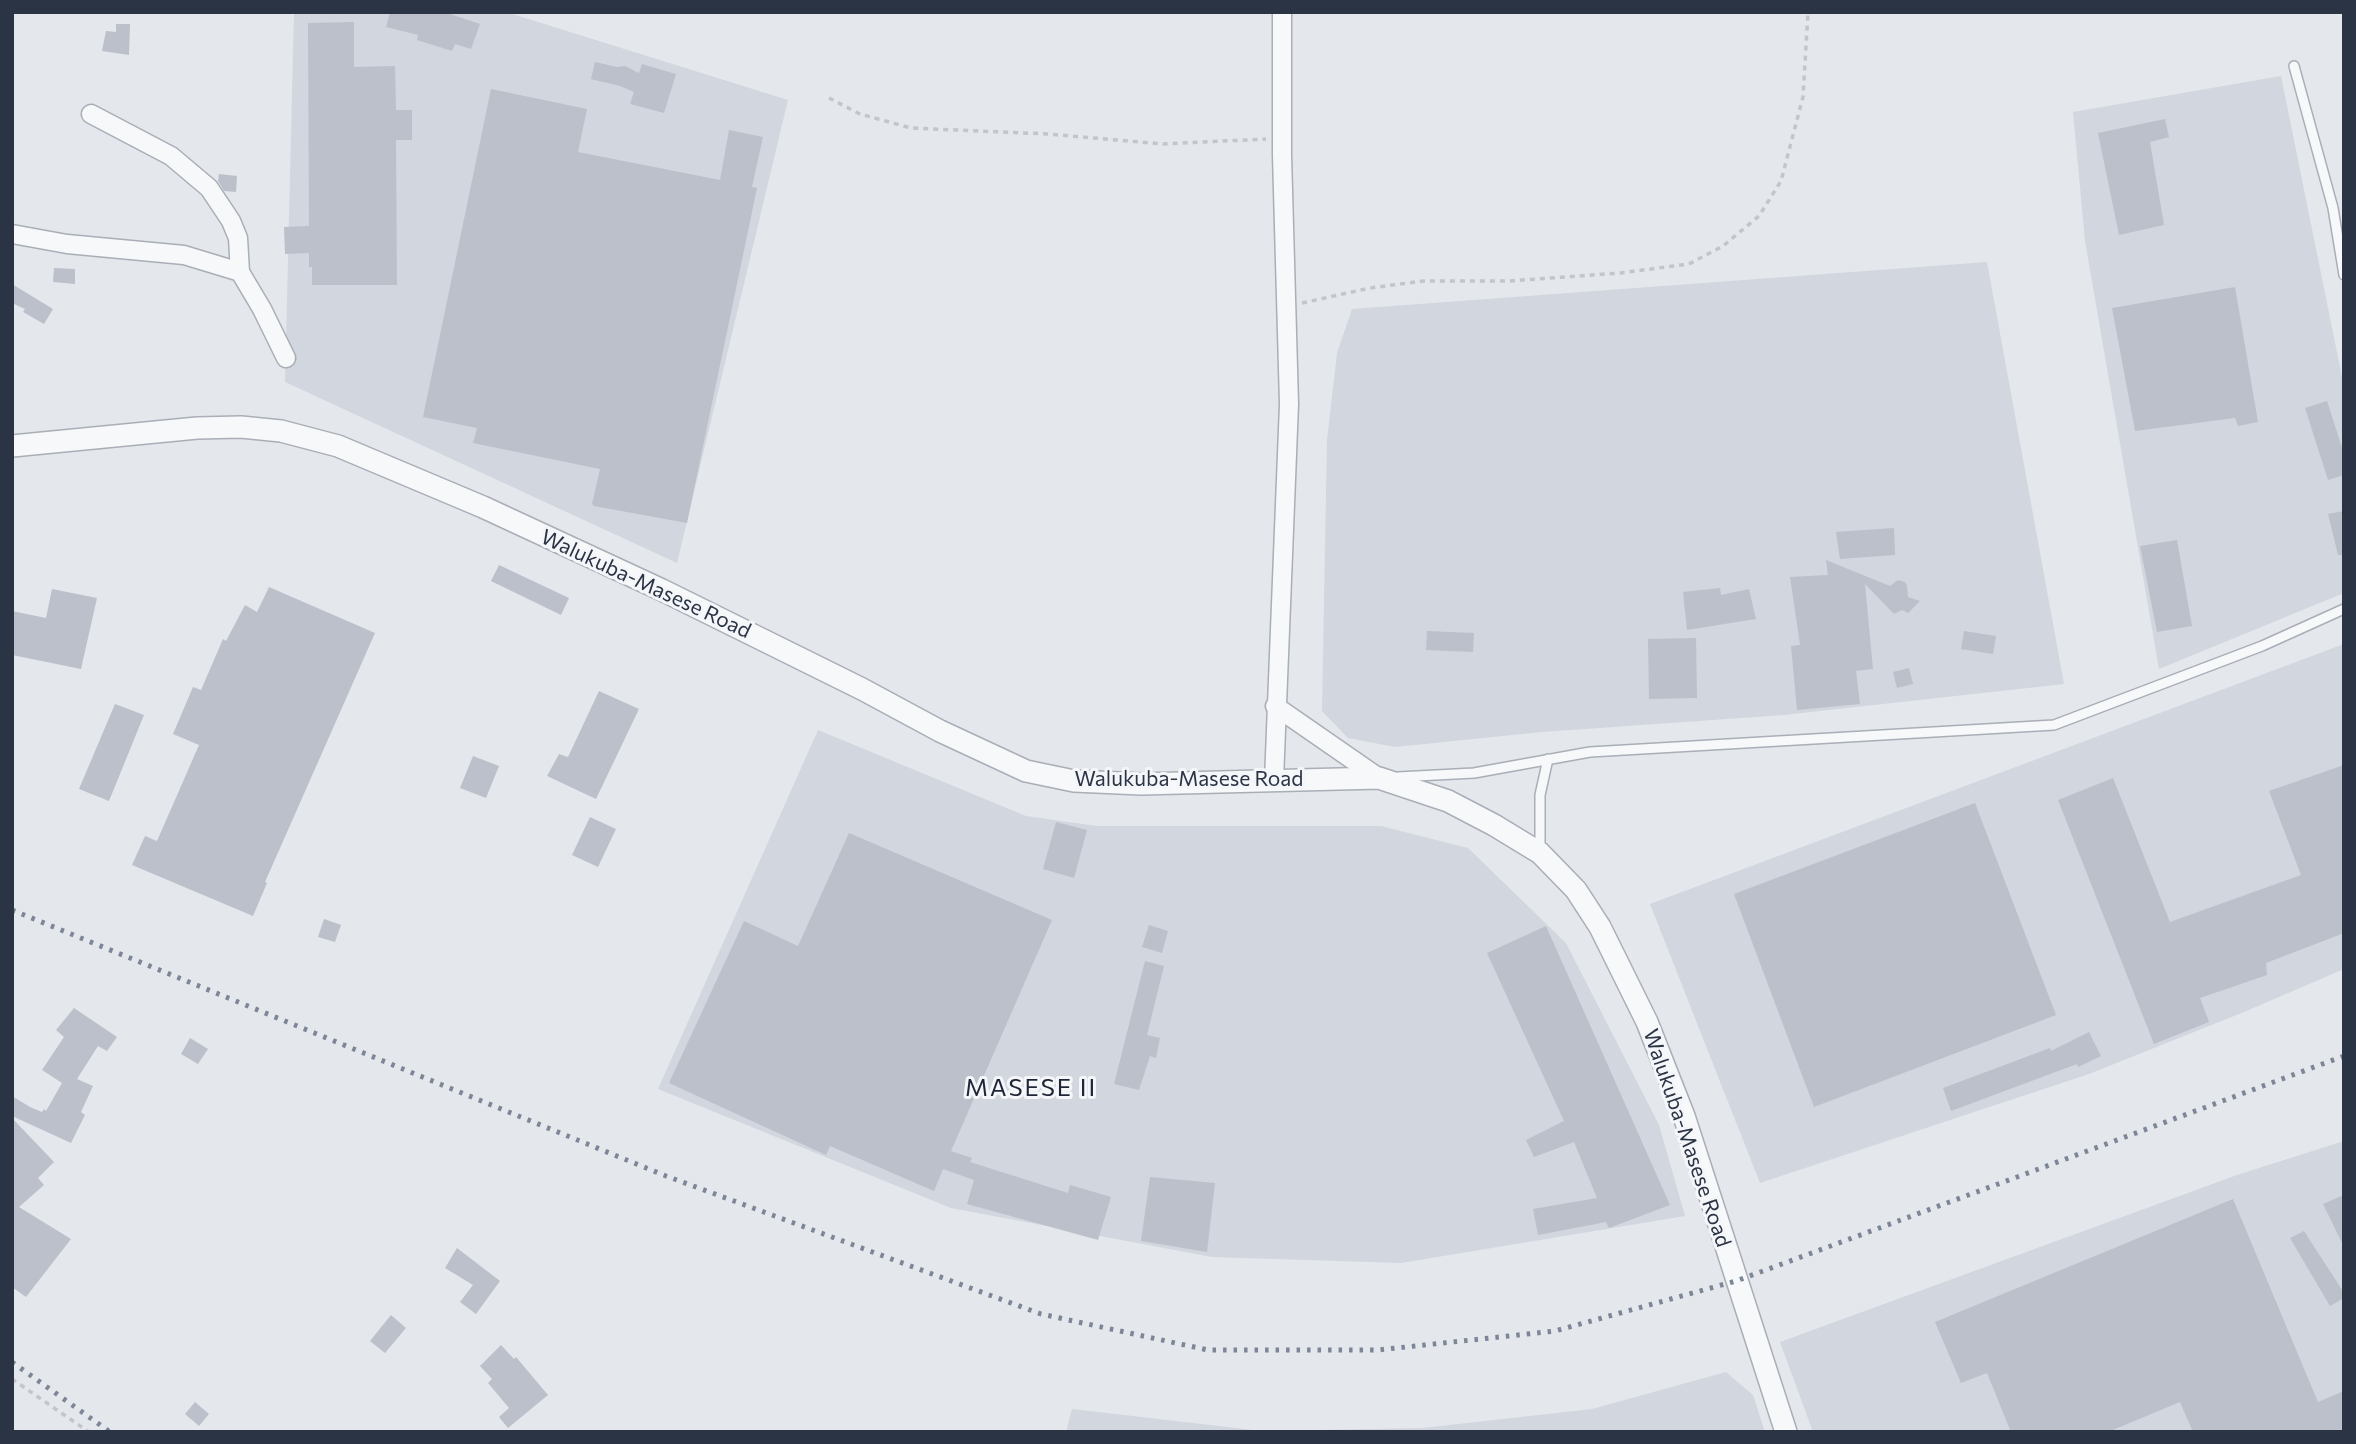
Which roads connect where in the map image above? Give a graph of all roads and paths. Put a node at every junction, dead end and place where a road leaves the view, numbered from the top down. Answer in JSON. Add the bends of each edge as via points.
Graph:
{"nodes":[{"id":1,"x":1282,"y":12,"type":"edge"},
{"id":2,"x":1808,"y":12,"type":"edge"},
{"id":3,"x":2294,"y":66,"type":"dead end"},
{"id":4,"x":829,"y":98,"type":"dead end"},
{"id":5,"x":91,"y":114,"type":"dead end"},
{"id":6,"x":1282,"y":138,"type":"junction"},
{"id":7,"x":12,"y":234,"type":"edge"},
{"id":8,"x":240,"y":272,"type":"junction"},
{"id":9,"x":2344,"y":275,"type":"edge"},
{"id":10,"x":1287,"y":306,"type":"junction"},
{"id":11,"x":286,"y":358,"type":"dead end"},
{"id":12,"x":12,"y":446,"type":"edge"},
{"id":13,"x":2344,"y":609,"type":"edge"},
{"id":14,"x":1275,"y":706,"type":"junction"},
{"id":15,"x":1548,"y":759,"type":"junction"},
{"id":16,"x":1379,"y":778,"type":"junction"},
{"id":17,"x":1274,"y":780,"type":"junction"},
{"id":18,"x":1540,"y":853,"type":"junction"},
{"id":19,"x":12,"y":1379,"type":"edge"},
{"id":20,"x":89,"y":1432,"type":"edge"},
{"id":21,"x":1786,"y":1432,"type":"edge"}],
"edges":[{"from":1,"to":6,"type":"street"},
{"from":2,"to":10,"type":"path","via":[[1803,97],[1782,181],[1759,216],[1723,246],[1689,264],[1509,281],[1423,281]]},
{"from":3,"to":9,"type":"lane","via":[[2333,208]]},
{"from":4,"to":6,"type":"path","via":[[860,114],[911,128],[1163,144]]},
{"from":5,"to":8,"type":"street","via":[[171,156],[209,188],[238,238]]},
{"from":6,"to":10,"type":"street"},
{"from":7,"to":8,"type":"street","via":[[184,256]]},
{"from":8,"to":11,"type":"street"},
{"from":10,"to":14,"type":"street","via":[[1289,404]]},
{"from":12,"to":17,"type":"street","name":"Walukuba-Masese Road","via":[[241,426],[338,446],[662,590],[1026,771],[1074,781],[1141,784]]},
{"from":13,"to":15,"type":"lane","via":[[2262,646],[2054,724],[1590,752]]},
{"from":14,"to":16,"type":"street"},
{"from":14,"to":17,"type":"street"},
{"from":15,"to":16,"type":"lane","via":[[1474,773]]},
{"from":15,"to":18,"type":"lane","via":[[1540,795]]},
{"from":16,"to":17,"type":"street","name":"Walukuba-Masese Road"},
{"from":16,"to":18,"type":"street","name":"Walukuba-Masese Road","via":[[1448,802]]},
{"from":18,"to":21,"type":"street","name":"Walukuba-Masese Road","via":[[1576,890],[1600,927],[1647,1022],[1684,1116]]},
{"from":19,"to":20,"type":"path"}]}
